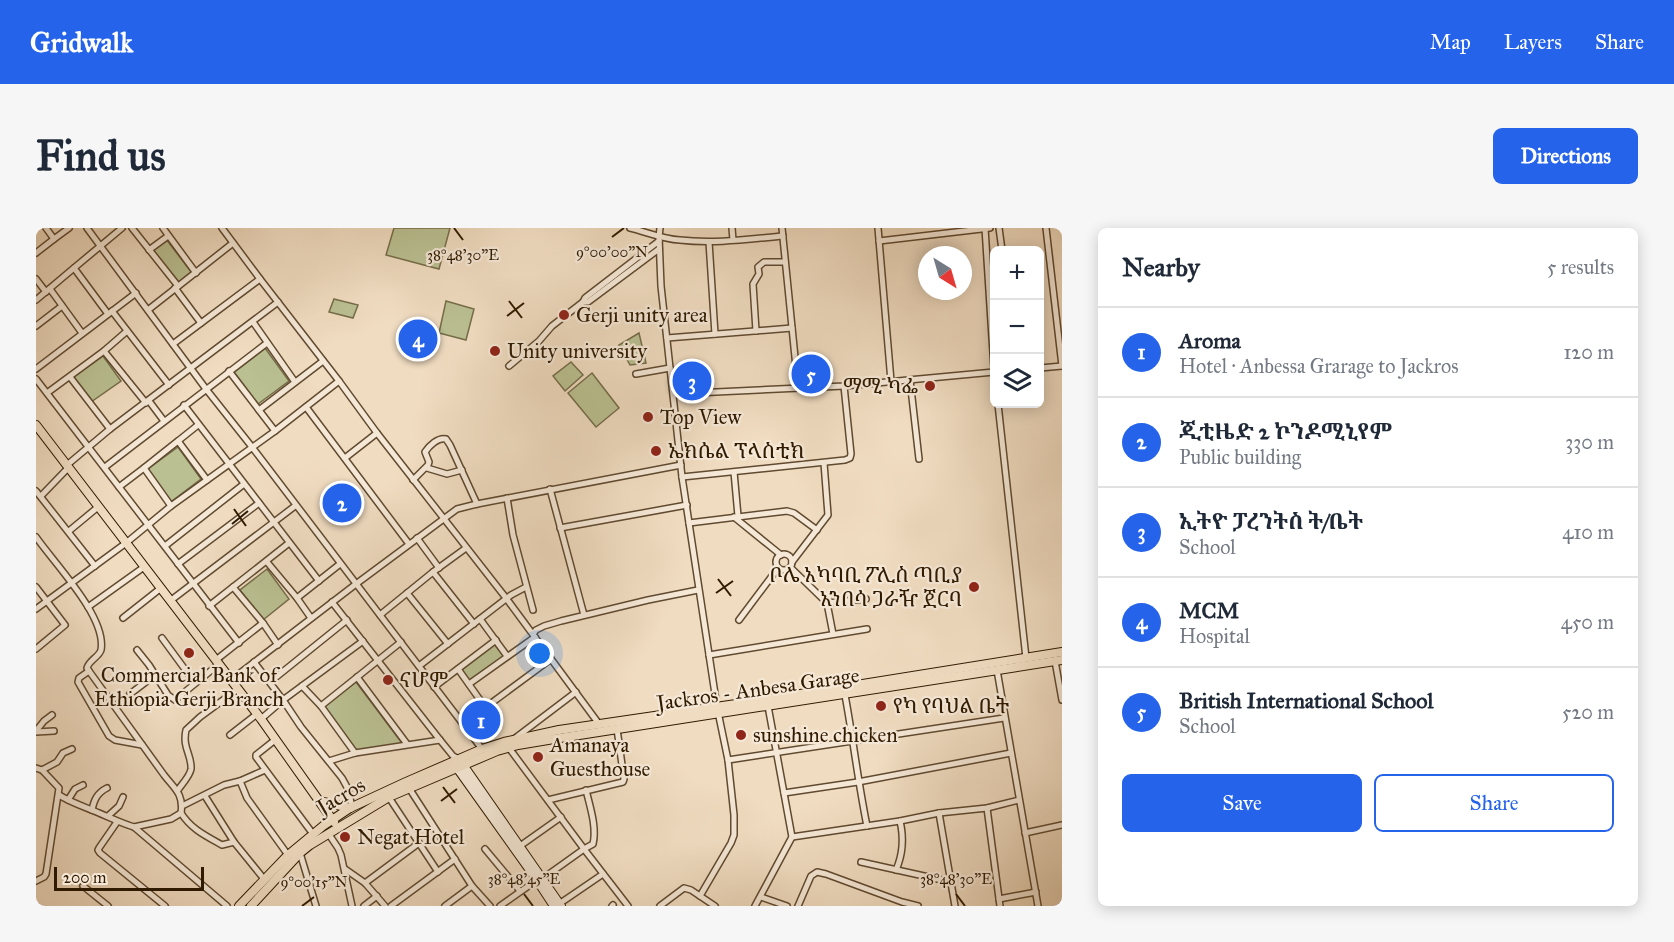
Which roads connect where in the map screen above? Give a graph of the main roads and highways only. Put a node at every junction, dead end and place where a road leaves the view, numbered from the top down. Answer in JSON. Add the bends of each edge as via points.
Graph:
{"nodes":[{"id":1,"x":36,"y":425,"type":"edge"},
{"id":2,"x":1058,"y":657,"type":"edge"},
{"id":3,"x":923,"y":678,"type":"junction"},
{"id":4,"x":718,"y":710,"type":"junction"},
{"id":5,"x":511,"y":744,"type":"junction"},
{"id":6,"x":457,"y":762,"type":"junction"},
{"id":7,"x":387,"y":794,"type":"junction"},
{"id":8,"x":320,"y":801,"type":"junction"},
{"id":9,"x":351,"y":808,"type":"junction"},
{"id":10,"x":332,"y":820,"type":"junction"},
{"id":11,"x":338,"y":828,"type":"junction"},
{"id":12,"x":539,"y":880,"type":"junction"},
{"id":13,"x":558,"y":905,"type":"edge"},
{"id":14,"x":239,"y":906,"type":"edge"},
{"id":15,"x":251,"y":906,"type":"edge"}],
"edges":[{"from":1,"to":8,"type":"main road"},
{"from":2,"to":3,"type":"main road","name":"Jackros - Anbesa Garage","via":[[997,670]]},
{"from":2,"to":3,"type":"main road","via":[[1026,658]]},
{"from":3,"to":4,"type":"main road"},
{"from":3,"to":4,"type":"main road","name":"Jackros - Anbesa Garage","via":[[845,694]]},
{"from":4,"to":5,"type":"main road","name":"Jackros - Anbesa Garage"},
{"from":4,"to":5,"type":"main road","via":[[599,724]]},
{"from":5,"to":6,"type":"main road","name":"Jackros - Anbesa Garage"},
{"from":5,"to":6,"type":"main road","name":"Jacros","via":[[482,749]]},
{"from":6,"to":7,"type":"main road","name":"Jacros"},
{"from":6,"to":7,"type":"main road","name":"Jacros","via":[[409,788]]},
{"from":6,"to":12,"type":"main road"},
{"from":6,"to":12,"type":"main road","via":[[520,846]]},
{"from":7,"to":9,"type":"main road","name":"Jacros"},
{"from":7,"to":11,"type":"main road","name":"Jacros"},
{"from":8,"to":9,"type":"main road"},
{"from":8,"to":10,"type":"main road"},
{"from":9,"to":10,"type":"main road","name":"Jacros"},
{"from":10,"to":11,"type":"main road"},
{"from":10,"to":14,"type":"main road","name":"Jacros","via":[[288,855]]},
{"from":11,"to":15,"type":"main road","name":"Jacros","via":[[300,853]]},
{"from":12,"to":13,"type":"main road"}]}
